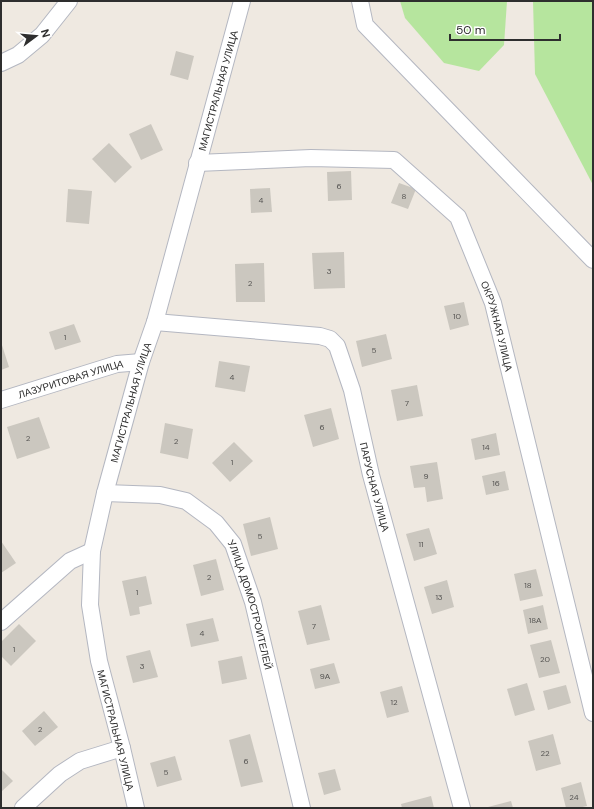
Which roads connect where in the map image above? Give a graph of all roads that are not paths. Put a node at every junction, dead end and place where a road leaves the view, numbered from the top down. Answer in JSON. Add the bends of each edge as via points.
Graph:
{"nodes":[{"id":1,"x":69,"y":1,"type":"edge"},
{"id":2,"x":242,"y":1,"type":"edge"},
{"id":3,"x":360,"y":1,"type":"edge"},
{"id":4,"x":1,"y":63,"type":"edge"},
{"id":5,"x":197,"y":164,"type":"junction"},
{"id":6,"x":593,"y":260,"type":"edge"},
{"id":7,"x":155,"y":322,"type":"junction"},
{"id":8,"x":140,"y":362,"type":"junction"},
{"id":9,"x":1,"y":400,"type":"edge"},
{"id":10,"x":104,"y":492,"type":"junction"},
{"id":11,"x":92,"y":551,"type":"junction"},
{"id":12,"x":1,"y":622,"type":"edge"},
{"id":13,"x":593,"y":713,"type":"edge"},
{"id":14,"x":122,"y":748,"type":"junction"},
{"id":15,"x":23,"y":808,"type":"edge"},
{"id":16,"x":136,"y":808,"type":"edge"},
{"id":17,"x":302,"y":808,"type":"edge"},
{"id":18,"x":462,"y":808,"type":"edge"}],
"edges":[{"from":1,"to":4,"type":"street","via":[[42,35],[18,55]]},
{"from":2,"to":5,"type":"street","name":"МАГИСТРАЛЬНАЯ УЛИЦА"},
{"from":3,"to":6,"type":"street","via":[[366,25]]},
{"from":5,"to":7,"type":"street","name":"МАГИСТРАЛЬНАЯ УЛИЦА"},
{"from":5,"to":13,"type":"street","name":"ОКРУЖНАЯ УЛИЦА","via":[[311,158],[394,160],[458,217],[493,303]]},
{"from":7,"to":8,"type":"street","name":"МАГИСТРАЛЬНАЯ УЛИЦА"},
{"from":7,"to":18,"type":"street","name":"ПАРУСНАЯ УЛИЦА","via":[[320,336],[330,339],[337,346],[352,390],[371,475]]},
{"from":8,"to":9,"type":"street","name":"ЛАЗУРИТОВАЯ УЛИЦА","via":[[117,364]]},
{"from":8,"to":10,"type":"street","name":"МАГИСТРАЛЬНАЯ УЛИЦА"},
{"from":10,"to":11,"type":"street","name":"МАГИСТРАЛЬНАЯ УЛИЦА"},
{"from":10,"to":17,"type":"street","name":"УЛИЦА ДОМОСТРОИТЕЛЕЙ","via":[[160,495],[186,501],[216,523],[233,544],[254,602]]},
{"from":11,"to":12,"type":"street","via":[[70,560]]},
{"from":11,"to":14,"type":"street","name":"МАГИСТРАЛЬНАЯ УЛИЦА","via":[[90,605],[99,661]]},
{"from":14,"to":15,"type":"street","via":[[80,761],[60,774]]},
{"from":14,"to":16,"type":"street","name":"МАГИСТРАЛЬНАЯ УЛИЦА"}]}
